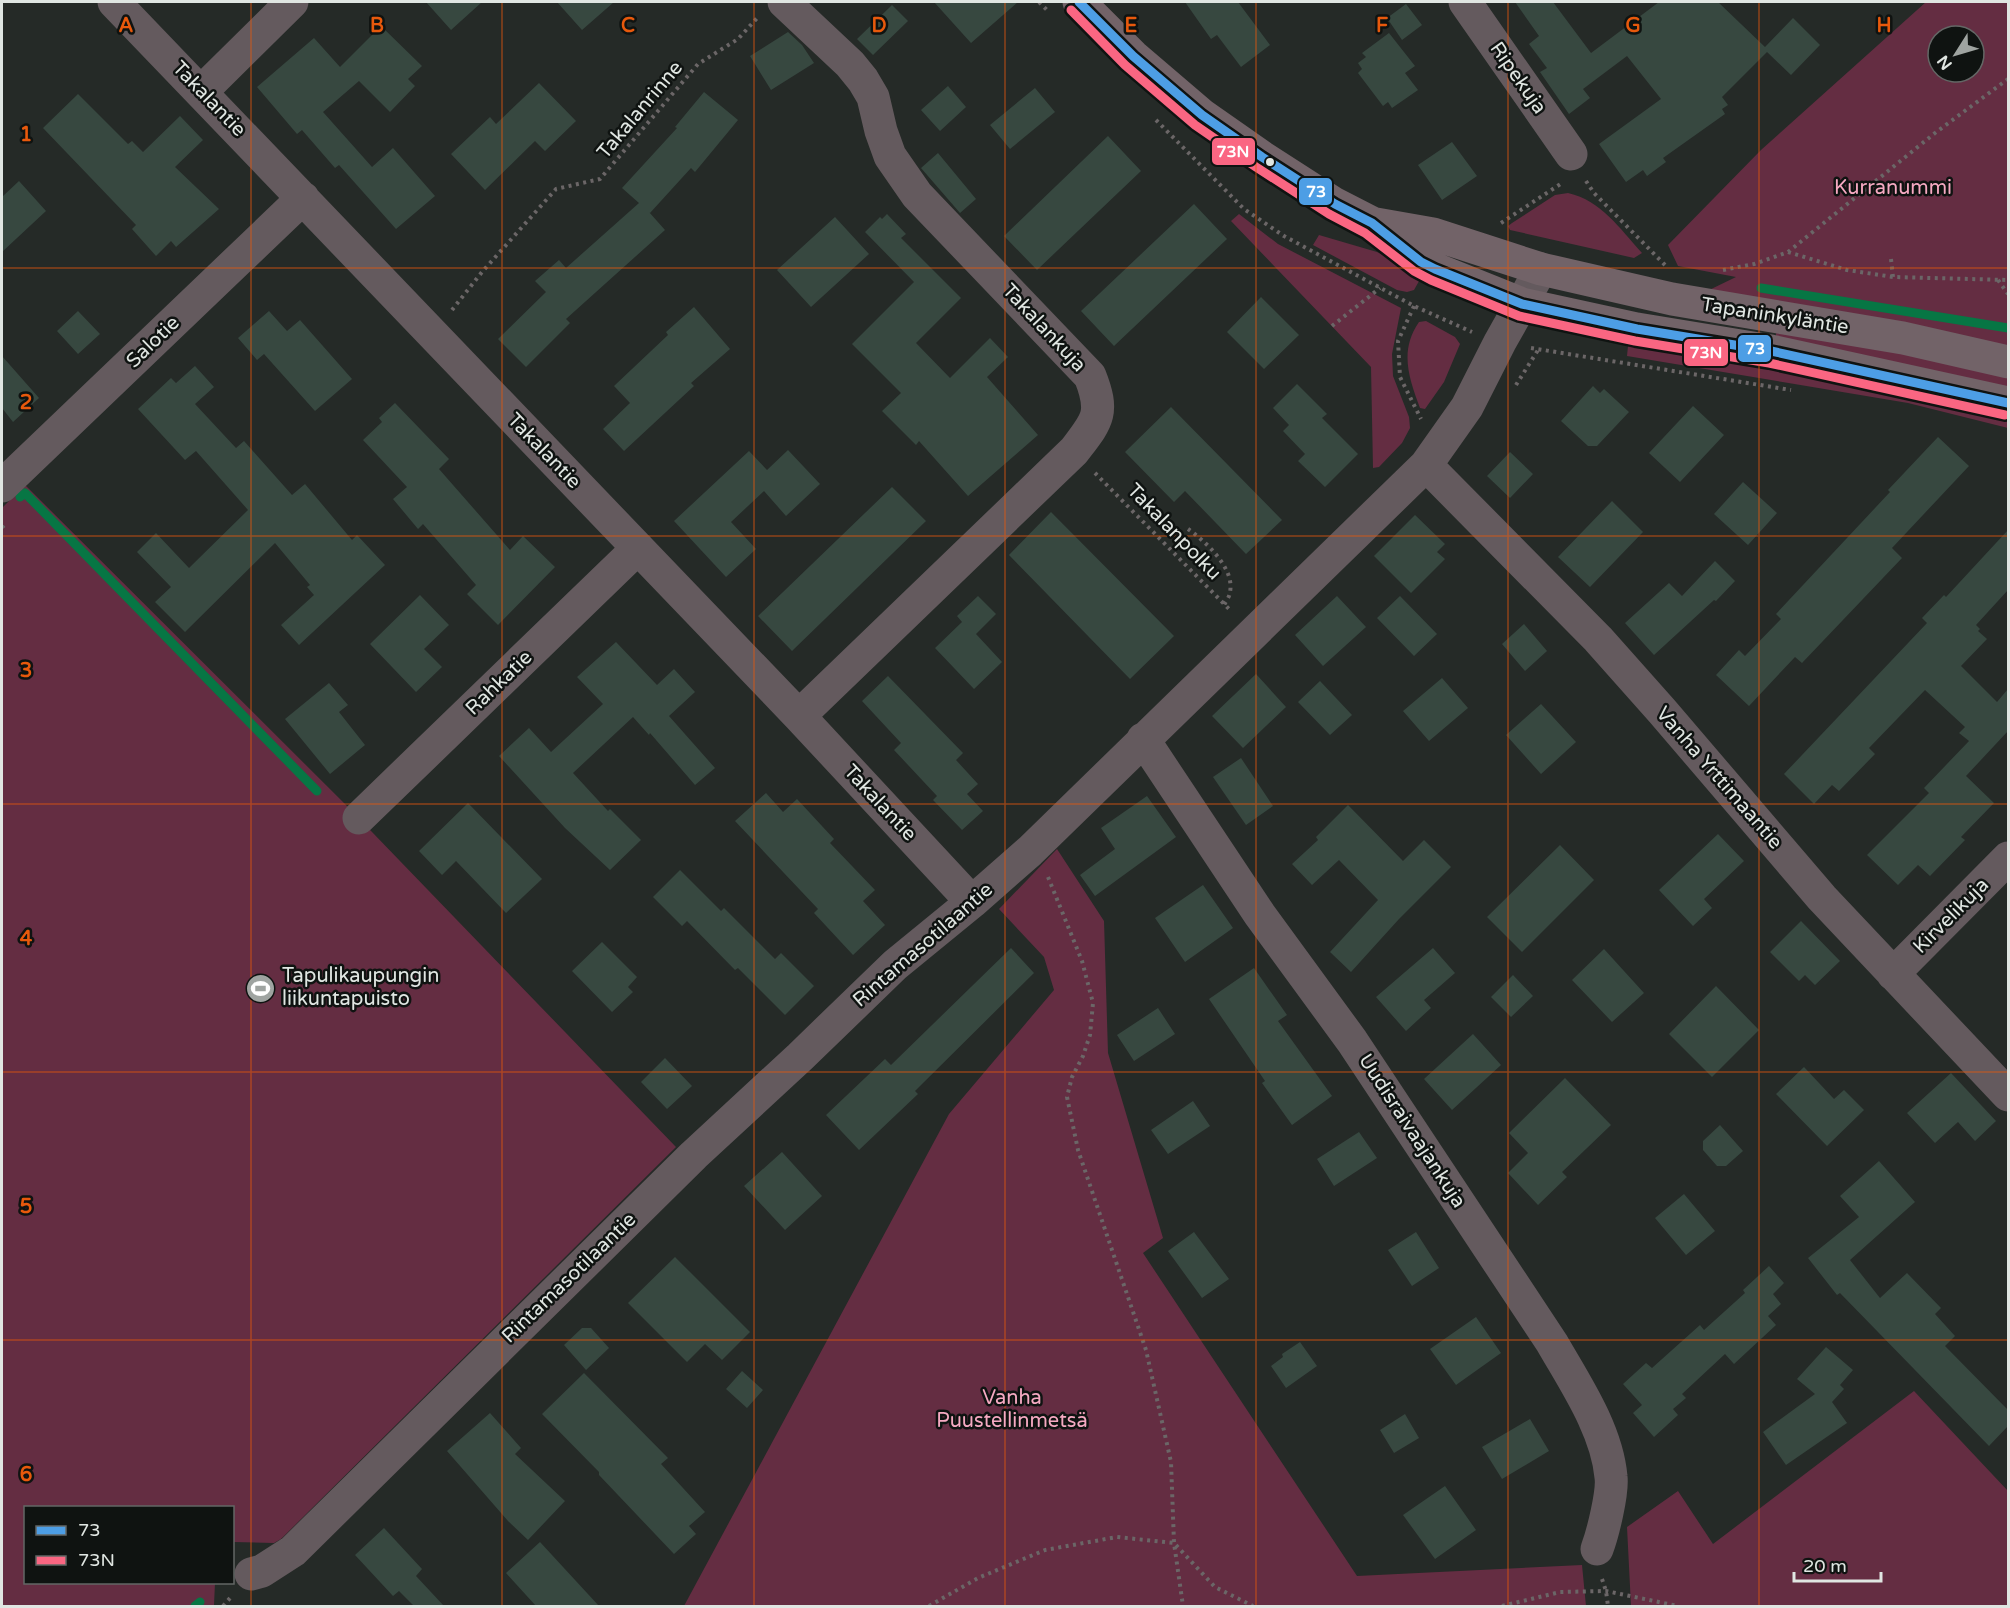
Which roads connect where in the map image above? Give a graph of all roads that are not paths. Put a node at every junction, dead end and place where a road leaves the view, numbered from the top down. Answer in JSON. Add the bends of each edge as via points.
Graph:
{"nodes":[{"id":1,"x":114,"y":2,"type":"edge"},
{"id":2,"x":292,"y":2,"type":"edge"},
{"id":3,"x":1079,"y":2,"type":"edge"},
{"id":4,"x":1466,"y":2,"type":"edge"},
{"id":5,"x":774,"y":5,"type":"edge"},
{"id":6,"x":201,"y":92,"type":"junction"},
{"id":7,"x":1576,"y":163,"type":"road end"},
{"id":8,"x":303,"y":198,"type":"junction"},
{"id":9,"x":1372,"y":223,"type":"junction"},
{"id":10,"x":1541,"y":269,"type":"junction"},
{"id":11,"x":1522,"y":304,"type":"junction"},
{"id":12,"x":2008,"y":362,"type":"edge"},
{"id":13,"x":2008,"y":403,"type":"edge"},
{"id":14,"x":1426,"y":465,"type":"junction"},
{"id":15,"x":2,"y":486,"type":"edge"},
{"id":16,"x":638,"y":548,"type":"junction"},
{"id":17,"x":799,"y":716,"type":"junction"},
{"id":18,"x":1143,"y":740,"type":"junction"},
{"id":19,"x":358,"y":818,"type":"dead end"},
{"id":20,"x":2008,"y":858,"type":"edge"},
{"id":21,"x":972,"y":902,"type":"junction"},
{"id":22,"x":1893,"y":974,"type":"junction"},
{"id":23,"x":2008,"y":1095,"type":"edge"},
{"id":24,"x":1597,"y":1549,"type":"dead end"},
{"id":25,"x":251,"y":1574,"type":"dead end"}],
"edges":[{"from":1,"to":6,"type":"street","name":"Takalantie"},
{"from":2,"to":6,"type":"street"},
{"from":3,"to":9,"type":"main road","via":[[1202,115],[1335,204]]},
{"from":4,"to":7,"type":"street","name":"Ripekuja"},
{"from":5,"to":17,"type":"street","name":"Takalankuja","via":[[850,63],[873,97],[890,156],[917,195],[1090,376],[1098,412],[1093,427],[1074,451]]},
{"from":6,"to":8,"type":"street","name":"Takalantie"},
{"from":8,"to":15,"type":"street","name":"Salotie"},
{"from":8,"to":16,"type":"street","name":"Takalantie"},
{"from":9,"to":10,"type":"main road","name":"Tapaninkyläntie","via":[[1433,234]]},
{"from":9,"to":11,"type":"main road","name":"Tapaninkyläntie","via":[[1421,262]]},
{"from":10,"to":11,"type":"street","name":"Rintamasotilaantie"},
{"from":10,"to":12,"type":"main road","name":"Tapaninkyläntie","via":[[1672,299],[1903,338]]},
{"from":11,"to":13,"type":"main road","name":"Tapaninkyläntie","via":[[1636,329],[1770,351]]},
{"from":11,"to":14,"type":"street","name":"Rintamasotilaantie","via":[[1467,407]]},
{"from":14,"to":18,"type":"street","name":"Rintamasotilaantie"},
{"from":14,"to":22,"type":"street","name":"Vanha Yrttimaantie","via":[[1598,639],[1822,898]]},
{"from":16,"to":17,"type":"street","name":"Takalantie"},
{"from":16,"to":19,"type":"street","name":"Rahkatie"},
{"from":17,"to":21,"type":"street","name":"Takalantie"},
{"from":18,"to":21,"type":"street","name":"Rintamasotilaantie"},
{"from":18,"to":24,"type":"street","name":"Uudisraivaajankuja","via":[[1260,915],[1352,1041],[1565,1365],[1599,1428],[1612,1478]]},
{"from":20,"to":22,"type":"street","name":"Kirvelikuja"},
{"from":21,"to":25,"type":"street","name":"Rintamasotilaantie","via":[[896,965],[694,1155],[293,1551]]},
{"from":22,"to":23,"type":"street","name":"Vanha Yrttimaantie"}]}
